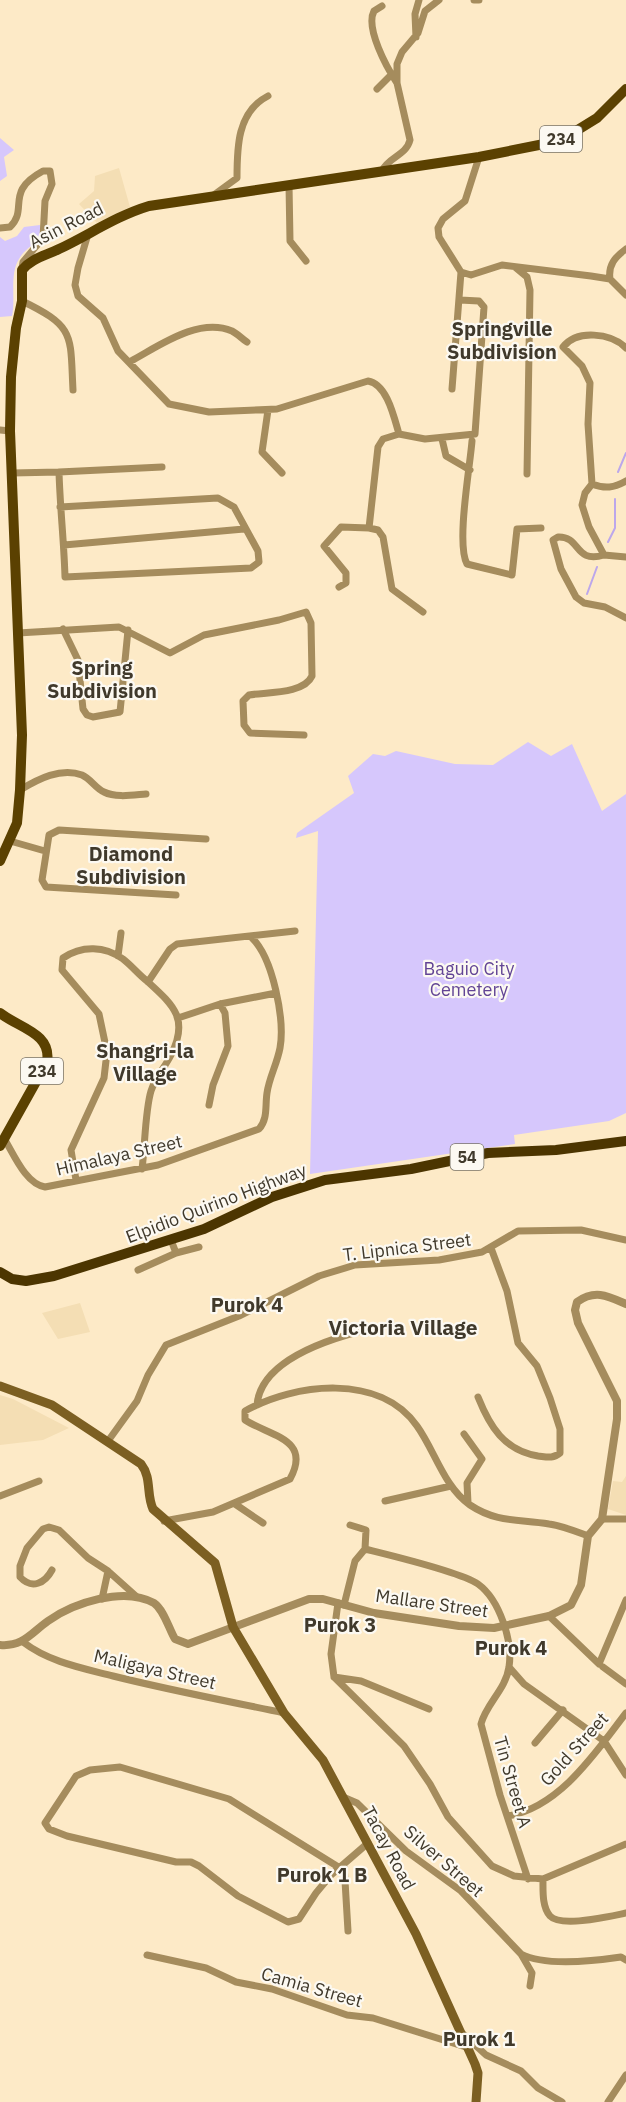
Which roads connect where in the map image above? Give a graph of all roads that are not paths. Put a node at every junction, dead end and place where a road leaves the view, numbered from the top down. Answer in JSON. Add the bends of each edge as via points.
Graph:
{"nodes":[{"id":1,"x":419,"y":0,"type":"edge"},
{"id":2,"x":439,"y":0,"type":"edge"},
{"id":3,"x":474,"y":0,"type":"edge"},
{"id":4,"x":479,"y":0,"type":"edge"},
{"id":5,"x":382,"y":6,"type":"dead end"},
{"id":6,"x":416,"y":37,"type":"junction"},
{"id":7,"x":392,"y":75,"type":"junction"},
{"id":8,"x":397,"y":83,"type":"junction"},
{"id":9,"x":377,"y":89,"type":"dead end"},
{"id":10,"x":626,"y":89,"type":"edge"},
{"id":11,"x":268,"y":96,"type":"dead end"},
{"id":12,"x":479,"y":157,"type":"junction"},
{"id":13,"x":382,"y":171,"type":"junction"},
{"id":14,"x":289,"y":185,"type":"junction"},
{"id":15,"x":209,"y":198,"type":"junction"},
{"id":16,"x":0,"y":228,"type":"edge"},
{"id":17,"x":88,"y":234,"type":"junction"},
{"id":18,"x":626,"y":249,"type":"edge"},
{"id":19,"x":306,"y":261,"type":"dead end"},
{"id":20,"x":513,"y":266,"type":"junction"},
{"id":21,"x":22,"y":270,"type":"junction"},
{"id":22,"x":461,"y":272,"type":"junction"},
{"id":23,"x":610,"y":279,"type":"junction"},
{"id":24,"x":626,"y":295,"type":"edge"},
{"id":25,"x":460,"y":300,"type":"junction"},
{"id":26,"x":22,"y":301,"type":"junction"},
{"id":27,"x":247,"y":342,"type":"dead end"},
{"id":28,"x":626,"y":348,"type":"edge"},
{"id":29,"x":131,"y":362,"type":"junction"},
{"id":30,"x":452,"y":389,"type":"dead end"},
{"id":31,"x":73,"y":390,"type":"dead end"},
{"id":32,"x":268,"y":410,"type":"junction"},
{"id":33,"x":5,"y":430,"type":"edge"},
{"id":34,"x":399,"y":434,"type":"junction"},
{"id":35,"x":473,"y":437,"type":"junction"},
{"id":36,"x":442,"y":439,"type":"junction"},
{"id":37,"x":162,"y":467,"type":"dead end"},
{"id":38,"x":470,"y":470,"type":"junction"},
{"id":39,"x":58,"y":472,"type":"junction"},
{"id":40,"x":12,"y":473,"type":"junction"},
{"id":41,"x":282,"y":473,"type":"dead end"},
{"id":42,"x":527,"y":474,"type":"dead end"},
{"id":43,"x":626,"y":481,"type":"edge"},
{"id":44,"x":592,"y":484,"type":"junction"},
{"id":45,"x":60,"y":507,"type":"junction"},
{"id":46,"x":369,"y":528,"type":"junction"},
{"id":47,"x":541,"y":528,"type":"dead end"},
{"id":48,"x":244,"y":529,"type":"junction"},
{"id":49,"x":64,"y":545,"type":"junction"},
{"id":50,"x":604,"y":555,"type":"junction"},
{"id":51,"x":626,"y":557,"type":"edge"},
{"id":52,"x":339,"y":587,"type":"dead end"},
{"id":53,"x":423,"y":612,"type":"dead end"},
{"id":54,"x":626,"y":618,"type":"edge"},
{"id":55,"x":63,"y":629,"type":"junction"},
{"id":56,"x":128,"y":630,"type":"junction"},
{"id":57,"x":18,"y":633,"type":"junction"},
{"id":58,"x":304,"y":735,"type":"dead end"},
{"id":59,"x":20,"y":790,"type":"junction"},
{"id":60,"x":146,"y":794,"type":"dead end"},
{"id":61,"x":206,"y":839,"type":"dead end"},
{"id":62,"x":10,"y":841,"type":"junction"},
{"id":63,"x":45,"y":851,"type":"junction"},
{"id":64,"x":0,"y":861,"type":"edge"},
{"id":65,"x":176,"y":896,"type":"dead end"},
{"id":66,"x":295,"y":931,"type":"dead end"},
{"id":67,"x":121,"y":933,"type":"dead end"},
{"id":68,"x":252,"y":938,"type":"junction"},
{"id":69,"x":118,"y":956,"type":"junction"},
{"id":70,"x":147,"y":982,"type":"junction"},
{"id":71,"x":276,"y":993,"type":"junction"},
{"id":72,"x":220,"y":1004,"type":"junction"},
{"id":73,"x":0,"y":1013,"type":"edge"},
{"id":74,"x":178,"y":1018,"type":"junction"},
{"id":75,"x":208,"y":1105,"type":"dead end"},
{"id":76,"x":626,"y":1141,"type":"edge"},
{"id":77,"x":3,"y":1143,"type":"edge"},
{"id":78,"x":142,"y":1169,"type":"junction"},
{"id":79,"x":76,"y":1180,"type":"junction"},
{"id":80,"x":171,"y":1240,"type":"junction"},
{"id":81,"x":626,"y":1240,"type":"edge"},
{"id":82,"x":199,"y":1247,"type":"dead end"},
{"id":83,"x":491,"y":1248,"type":"junction"},
{"id":84,"x":176,"y":1253,"type":"junction"},
{"id":85,"x":138,"y":1270,"type":"dead end"},
{"id":86,"x":0,"y":1272,"type":"edge"},
{"id":87,"x":626,"y":1304,"type":"edge"},
{"id":88,"x":373,"y":1328,"type":"dead end"},
{"id":89,"x":0,"y":1386,"type":"edge"},
{"id":90,"x":478,"y":1397,"type":"dead end"},
{"id":91,"x":257,"y":1404,"type":"junction"},
{"id":92,"x":464,"y":1434,"type":"dead end"},
{"id":93,"x":108,"y":1440,"type":"junction"},
{"id":94,"x":39,"y":1481,"type":"dead end"},
{"id":95,"x":451,"y":1486,"type":"junction"},
{"id":96,"x":0,"y":1496,"type":"edge"},
{"id":97,"x":385,"y":1502,"type":"dead end"},
{"id":98,"x":468,"y":1503,"type":"junction"},
{"id":99,"x":235,"y":1504,"type":"junction"},
{"id":100,"x":602,"y":1519,"type":"junction"},
{"id":101,"x":626,"y":1519,"type":"edge"},
{"id":102,"x":164,"y":1521,"type":"junction"},
{"id":103,"x":263,"y":1523,"type":"dead end"},
{"id":104,"x":350,"y":1525,"type":"dead end"},
{"id":105,"x":588,"y":1536,"type":"junction"},
{"id":106,"x":364,"y":1549,"type":"junction"},
{"id":107,"x":52,"y":1570,"type":"dead end"},
{"id":108,"x":108,"y":1571,"type":"junction"},
{"id":109,"x":137,"y":1597,"type":"junction"},
{"id":110,"x":102,"y":1599,"type":"junction"},
{"id":111,"x":626,"y":1600,"type":"edge"},
{"id":112,"x":341,"y":1604,"type":"junction"},
{"id":113,"x":549,"y":1616,"type":"junction"},
{"id":114,"x":233,"y":1627,"type":"junction"},
{"id":115,"x":506,"y":1627,"type":"junction"},
{"id":116,"x":23,"y":1642,"type":"junction"},
{"id":117,"x":0,"y":1645,"type":"edge"},
{"id":118,"x":601,"y":1665,"type":"junction"},
{"id":119,"x":509,"y":1667,"type":"junction"},
{"id":120,"x":334,"y":1677,"type":"junction"},
{"id":121,"x":626,"y":1684,"type":"edge"},
{"id":122,"x":429,"y":1709,"type":"dead end"},
{"id":123,"x":563,"y":1710,"type":"junction"},
{"id":124,"x":284,"y":1713,"type":"junction"},
{"id":125,"x":626,"y":1713,"type":"edge"},
{"id":126,"x":604,"y":1741,"type":"junction"},
{"id":127,"x":535,"y":1743,"type":"dead end"},
{"id":128,"x":626,"y":1775,"type":"edge"},
{"id":129,"x":343,"y":1797,"type":"junction"},
{"id":130,"x":508,"y":1816,"type":"junction"},
{"id":131,"x":368,"y":1843,"type":"junction"},
{"id":132,"x":626,"y":1844,"type":"edge"},
{"id":133,"x":342,"y":1866,"type":"junction"},
{"id":134,"x":528,"y":1879,"type":"junction"},
{"id":135,"x":543,"y":1879,"type":"junction"},
{"id":136,"x":626,"y":1913,"type":"edge"},
{"id":137,"x":348,"y":1931,"type":"dead end"},
{"id":138,"x":522,"y":1954,"type":"junction"},
{"id":139,"x":147,"y":1955,"type":"dead end"},
{"id":140,"x":626,"y":1960,"type":"edge"},
{"id":141,"x":530,"y":1986,"type":"dead end"},
{"id":142,"x":462,"y":2033,"type":"junction"},
{"id":143,"x":469,"y":2048,"type":"junction"},
{"id":144,"x":626,"y":2075,"type":"edge"},
{"id":145,"x":476,"y":2102,"type":"edge"},
{"id":146,"x":561,"y":2102,"type":"edge"},
{"id":147,"x":608,"y":2102,"type":"edge"}],
"edges":[{"from":1,"to":6,"type":"street"},
{"from":2,"to":6,"type":"street","via":[[425,11]]},
{"from":3,"to":4,"type":"street"},
{"from":5,"to":7,"type":"street","via":[[374,11],[371,21]]},
{"from":6,"to":8,"type":"street","via":[[399,58]]},
{"from":7,"to":8,"type":"street"},
{"from":7,"to":9,"type":"street"},
{"from":8,"to":13,"type":"street","via":[[410,141],[408,148]]},
{"from":10,"to":12,"type":"main road","name":"Asin Road","number":"234","via":[[603,114],[563,139]]},
{"from":11,"to":15,"type":"street","via":[[258,101],[243,123],[237,148],[237,178]]},
{"from":12,"to":13,"type":"main road","name":"Asin Road","number":"234"},
{"from":12,"to":22,"type":"street","via":[[465,201],[438,228],[439,237]]},
{"from":13,"to":14,"type":"main road","name":"Asin Road","number":"234"},
{"from":14,"to":15,"type":"main road","name":"Asin Road","number":"234"},
{"from":14,"to":19,"type":"street","via":[[290,241]]},
{"from":15,"to":17,"type":"main road","name":"Asin Road","number":"234","via":[[149,206],[120,216]]},
{"from":16,"to":21,"type":"street","via":[[10,227],[16,220],[23,186],[43,171],[50,171],[52,184],[45,201],[43,238],[23,262]]},
{"from":17,"to":21,"type":"main road","name":"Asin Road","number":"234","via":[[32,261]]},
{"from":17,"to":29,"type":"street","via":[[76,290],[83,302],[103,318],[115,347]]},
{"from":18,"to":23,"type":"street","via":[[610,267]]},
{"from":20,"to":22,"type":"street","via":[[502,265],[471,275]]},
{"from":20,"to":23,"type":"street"},
{"from":20,"to":42,"type":"street","via":[[527,277],[531,297]]},
{"from":21,"to":26,"type":"main road","name":"Asin Road"},
{"from":22,"to":25,"type":"street"},
{"from":23,"to":24,"type":"street"},
{"from":25,"to":30,"type":"street"},
{"from":25,"to":35,"type":"street","via":[[479,301],[484,307]]},
{"from":26,"to":31,"type":"street","via":[[67,331]]},
{"from":26,"to":33,"type":"main road","name":"Asin Road"},
{"from":27,"to":29,"type":"street","via":[[229,330],[206,328],[172,339]]},
{"from":28,"to":44,"type":"street","via":[[601,336],[569,340],[563,347],[582,366],[591,383],[588,424]]},
{"from":29,"to":32,"type":"street","via":[[160,396],[176,406],[209,412]]},
{"from":32,"to":34,"type":"street","via":[[372,381],[385,396]]},
{"from":32,"to":41,"type":"street","via":[[262,452]]},
{"from":33,"to":40,"type":"main road","name":"Asin Road"},
{"from":34,"to":36,"type":"street"},
{"from":34,"to":46,"type":"street","via":[[383,439],[378,447]]},
{"from":35,"to":36,"type":"street"},
{"from":35,"to":38,"type":"street"},
{"from":36,"to":38,"type":"street","via":[[446,456]]},
{"from":37,"to":39,"type":"street"},
{"from":38,"to":47,"type":"street","via":[[464,519],[467,564],[512,574],[517,529]]},
{"from":39,"to":40,"type":"street"},
{"from":39,"to":45,"type":"street"},
{"from":40,"to":57,"type":"main road","name":"Asin Road"},
{"from":43,"to":44,"type":"street","via":[[602,488]]},
{"from":44,"to":50,"type":"street","via":[[582,506]]},
{"from":45,"to":48,"type":"street","via":[[218,498],[234,507]]},
{"from":45,"to":49,"type":"street"},
{"from":46,"to":52,"type":"street","via":[[341,527],[324,546],[346,573],[346,583]]},
{"from":46,"to":53,"type":"street","via":[[378,530],[383,537],[392,589]]},
{"from":48,"to":49,"type":"street"},
{"from":48,"to":49,"type":"street","via":[[260,558],[251,568],[65,577]]},
{"from":50,"to":51,"type":"street"},
{"from":50,"to":54,"type":"street","via":[[585,557],[568,538],[553,540],[561,569],[576,597]]},
{"from":55,"to":56,"type":"street"},
{"from":55,"to":56,"type":"street","via":[[78,660],[83,709],[93,717],[120,712]]},
{"from":55,"to":57,"type":"street"},
{"from":56,"to":58,"type":"street","via":[[170,653],[204,634],[308,613],[310,681],[302,687],[249,695],[243,701],[244,725],[250,733]]},
{"from":57,"to":59,"type":"main road","name":"Asin Road"},
{"from":59,"to":60,"type":"street","via":[[65,773],[83,776],[105,793]]},
{"from":59,"to":62,"type":"main road","name":"Asin Road","via":[[17,823]]},
{"from":61,"to":63,"type":"street","via":[[55,830],[49,835]]},
{"from":62,"to":63,"type":"street"},
{"from":62,"to":64,"type":"main road","name":"Asin Road"},
{"from":63,"to":65,"type":"street","via":[[45,887]]},
{"from":66,"to":68,"type":"street"},
{"from":67,"to":69,"type":"street"},
{"from":68,"to":70,"type":"street","via":[[177,944]]},
{"from":68,"to":71,"type":"street","via":[[261,948]]},
{"from":69,"to":70,"type":"street"},
{"from":69,"to":79,"type":"street","via":[[98,949],[73,952],[63,958],[64,975],[99,1014],[107,1052],[104,1078],[71,1150]]},
{"from":70,"to":74,"type":"street","via":[[164,994]]},
{"from":71,"to":72,"type":"street"},
{"from":71,"to":78,"type":"street","name":"Himalaya Street","via":[[282,1022],[281,1046],[267,1091],[265,1121],[259,1129]]},
{"from":72,"to":74,"type":"street"},
{"from":72,"to":75,"type":"street","via":[[225,1013],[228,1046]]},
{"from":73,"to":77,"type":"main road","number":"234","via":[[40,1037],[48,1045],[49,1053]]},
{"from":74,"to":78,"type":"street","via":[[172,1054],[151,1090]]},
{"from":76,"to":80,"type":"highway","name":"Elpidio Quirino Highway","number":"54","via":[[488,1153],[309,1184]]},
{"from":77,"to":79,"type":"street","name":"Himalaya Street","via":[[38,1185]]},
{"from":78,"to":79,"type":"street","name":"Himalaya Street"},
{"from":80,"to":84,"type":"street"},
{"from":80,"to":86,"type":"highway","name":"Elpidio Quirino Highway","number":"54","via":[[38,1281],[12,1280]]},
{"from":81,"to":83,"type":"street","name":"T. Lipnica Street","via":[[581,1230],[548,1229],[511,1233]]},
{"from":82,"to":84,"type":"street"},
{"from":83,"to":90,"type":"street","via":[[507,1291],[518,1343],[537,1366],[550,1398],[560,1429],[560,1453],[549,1458],[510,1446],[495,1431]]},
{"from":83,"to":93,"type":"street","name":"T. Lipnica Street","via":[[439,1260],[341,1269],[239,1316],[173,1341],[166,1345],[137,1401]]},
{"from":84,"to":85,"type":"street"},
{"from":87,"to":100,"type":"street","via":[[593,1294],[577,1302],[575,1310],[617,1401]]},
{"from":88,"to":91,"type":"street","via":[[296,1355],[266,1379]]},
{"from":89,"to":93,"type":"main road","name":"Tacay Road","via":[[52,1406]]},
{"from":91,"to":95,"type":"street","via":[[329,1387],[365,1392],[399,1406],[416,1424]]},
{"from":91,"to":99,"type":"street","via":[[245,1411],[245,1420],[287,1442],[297,1456],[297,1463],[290,1479]]},
{"from":92,"to":98,"type":"street","via":[[482,1459],[467,1483]]},
{"from":93,"to":102,"type":"main road","name":"Tacay Road","via":[[147,1471],[149,1501]]},
{"from":94,"to":96,"type":"street"},
{"from":95,"to":97,"type":"street"},
{"from":95,"to":98,"type":"street"},
{"from":98,"to":105,"type":"street","via":[[502,1520],[549,1524]]},
{"from":99,"to":102,"type":"street"},
{"from":99,"to":103,"type":"street"},
{"from":100,"to":101,"type":"street"},
{"from":100,"to":105,"type":"street"},
{"from":102,"to":114,"type":"main road","name":"Tacay Road","via":[[215,1563]]},
{"from":104,"to":106,"type":"street","via":[[366,1530]]},
{"from":105,"to":113,"type":"street","name":"Mallare Street","via":[[575,1601]]},
{"from":106,"to":112,"type":"street","via":[[355,1561]]},
{"from":106,"to":115,"type":"street","via":[[470,1579],[485,1590]]},
{"from":107,"to":108,"type":"street","via":[[40,1584],[28,1583],[21,1577],[20,1566],[27,1548],[49,1527],[59,1530]]},
{"from":108,"to":109,"type":"street"},
{"from":108,"to":110,"type":"street"},
{"from":109,"to":110,"type":"street"},
{"from":109,"to":114,"type":"street","name":"Mallare Street","via":[[155,1604],[181,1643],[197,1642]]},
{"from":110,"to":116,"type":"street","via":[[57,1615]]},
{"from":111,"to":118,"type":"street"},
{"from":112,"to":114,"type":"street","name":"Mallare Street","via":[[309,1599]]},
{"from":112,"to":115,"type":"street","name":"Mallare Street","via":[[459,1626]]},
{"from":112,"to":120,"type":"street","via":[[331,1654]]},
{"from":113,"to":115,"type":"street","name":"Mallare Street"},
{"from":113,"to":118,"type":"street"},
{"from":114,"to":124,"type":"main road","name":"Tacay Road"},
{"from":115,"to":119,"type":"street","name":"Tin Street A"},
{"from":116,"to":117,"type":"street"},
{"from":116,"to":124,"type":"street","name":"Maligaya Street","via":[[36,1652],[69,1665]]},
{"from":118,"to":121,"type":"street"},
{"from":119,"to":123,"type":"street","via":[[524,1684]]},
{"from":119,"to":130,"type":"street","name":"Tin Street A","via":[[481,1724]]},
{"from":120,"to":122,"type":"street","via":[[369,1684]]},
{"from":120,"to":134,"type":"street","via":[[404,1746],[443,1811],[492,1866]]},
{"from":123,"to":126,"type":"street"},
{"from":123,"to":127,"type":"street"},
{"from":124,"to":129,"type":"main road","name":"Tacay Road","via":[[323,1760]]},
{"from":125,"to":126,"type":"street","name":"Gold Street"},
{"from":126,"to":128,"type":"street"},
{"from":126,"to":130,"type":"street","name":"Gold Street","via":[[548,1800]]},
{"from":129,"to":131,"type":"main road","name":"Tacay Road"},
{"from":129,"to":138,"type":"street","name":"Silver Street","via":[[357,1803],[406,1851],[461,1891]]},
{"from":130,"to":134,"type":"street","name":"Tin Street A"},
{"from":131,"to":133,"type":"street"},
{"from":131,"to":142,"type":"main road","name":"Tacay Road"},
{"from":132,"to":135,"type":"street"},
{"from":133,"to":133,"type":"street","via":[[229,1799],[120,1767],[90,1770],[76,1776],[45,1823],[56,1832],[176,1862],[191,1862],[238,1896],[288,1923],[299,1919],[316,1893]]},
{"from":133,"to":137,"type":"street"},
{"from":134,"to":135,"type":"street"},
{"from":135,"to":136,"type":"street","via":[[545,1906],[555,1920],[567,1922]]},
{"from":138,"to":140,"type":"street","via":[[556,1960]]},
{"from":138,"to":141,"type":"street","name":"Silver Street","via":[[532,1974]]},
{"from":139,"to":143,"type":"street","name":"Camia Street","via":[[206,1968],[236,1982],[272,1989],[347,2015],[382,2021]]},
{"from":142,"to":143,"type":"main road","name":"Tacay Road"},
{"from":142,"to":146,"type":"street","via":[[486,2055],[521,2071],[538,2088]]},
{"from":143,"to":145,"type":"main road","name":"Tacay Road","via":[[478,2073]]},
{"from":144,"to":147,"type":"street"}]}
